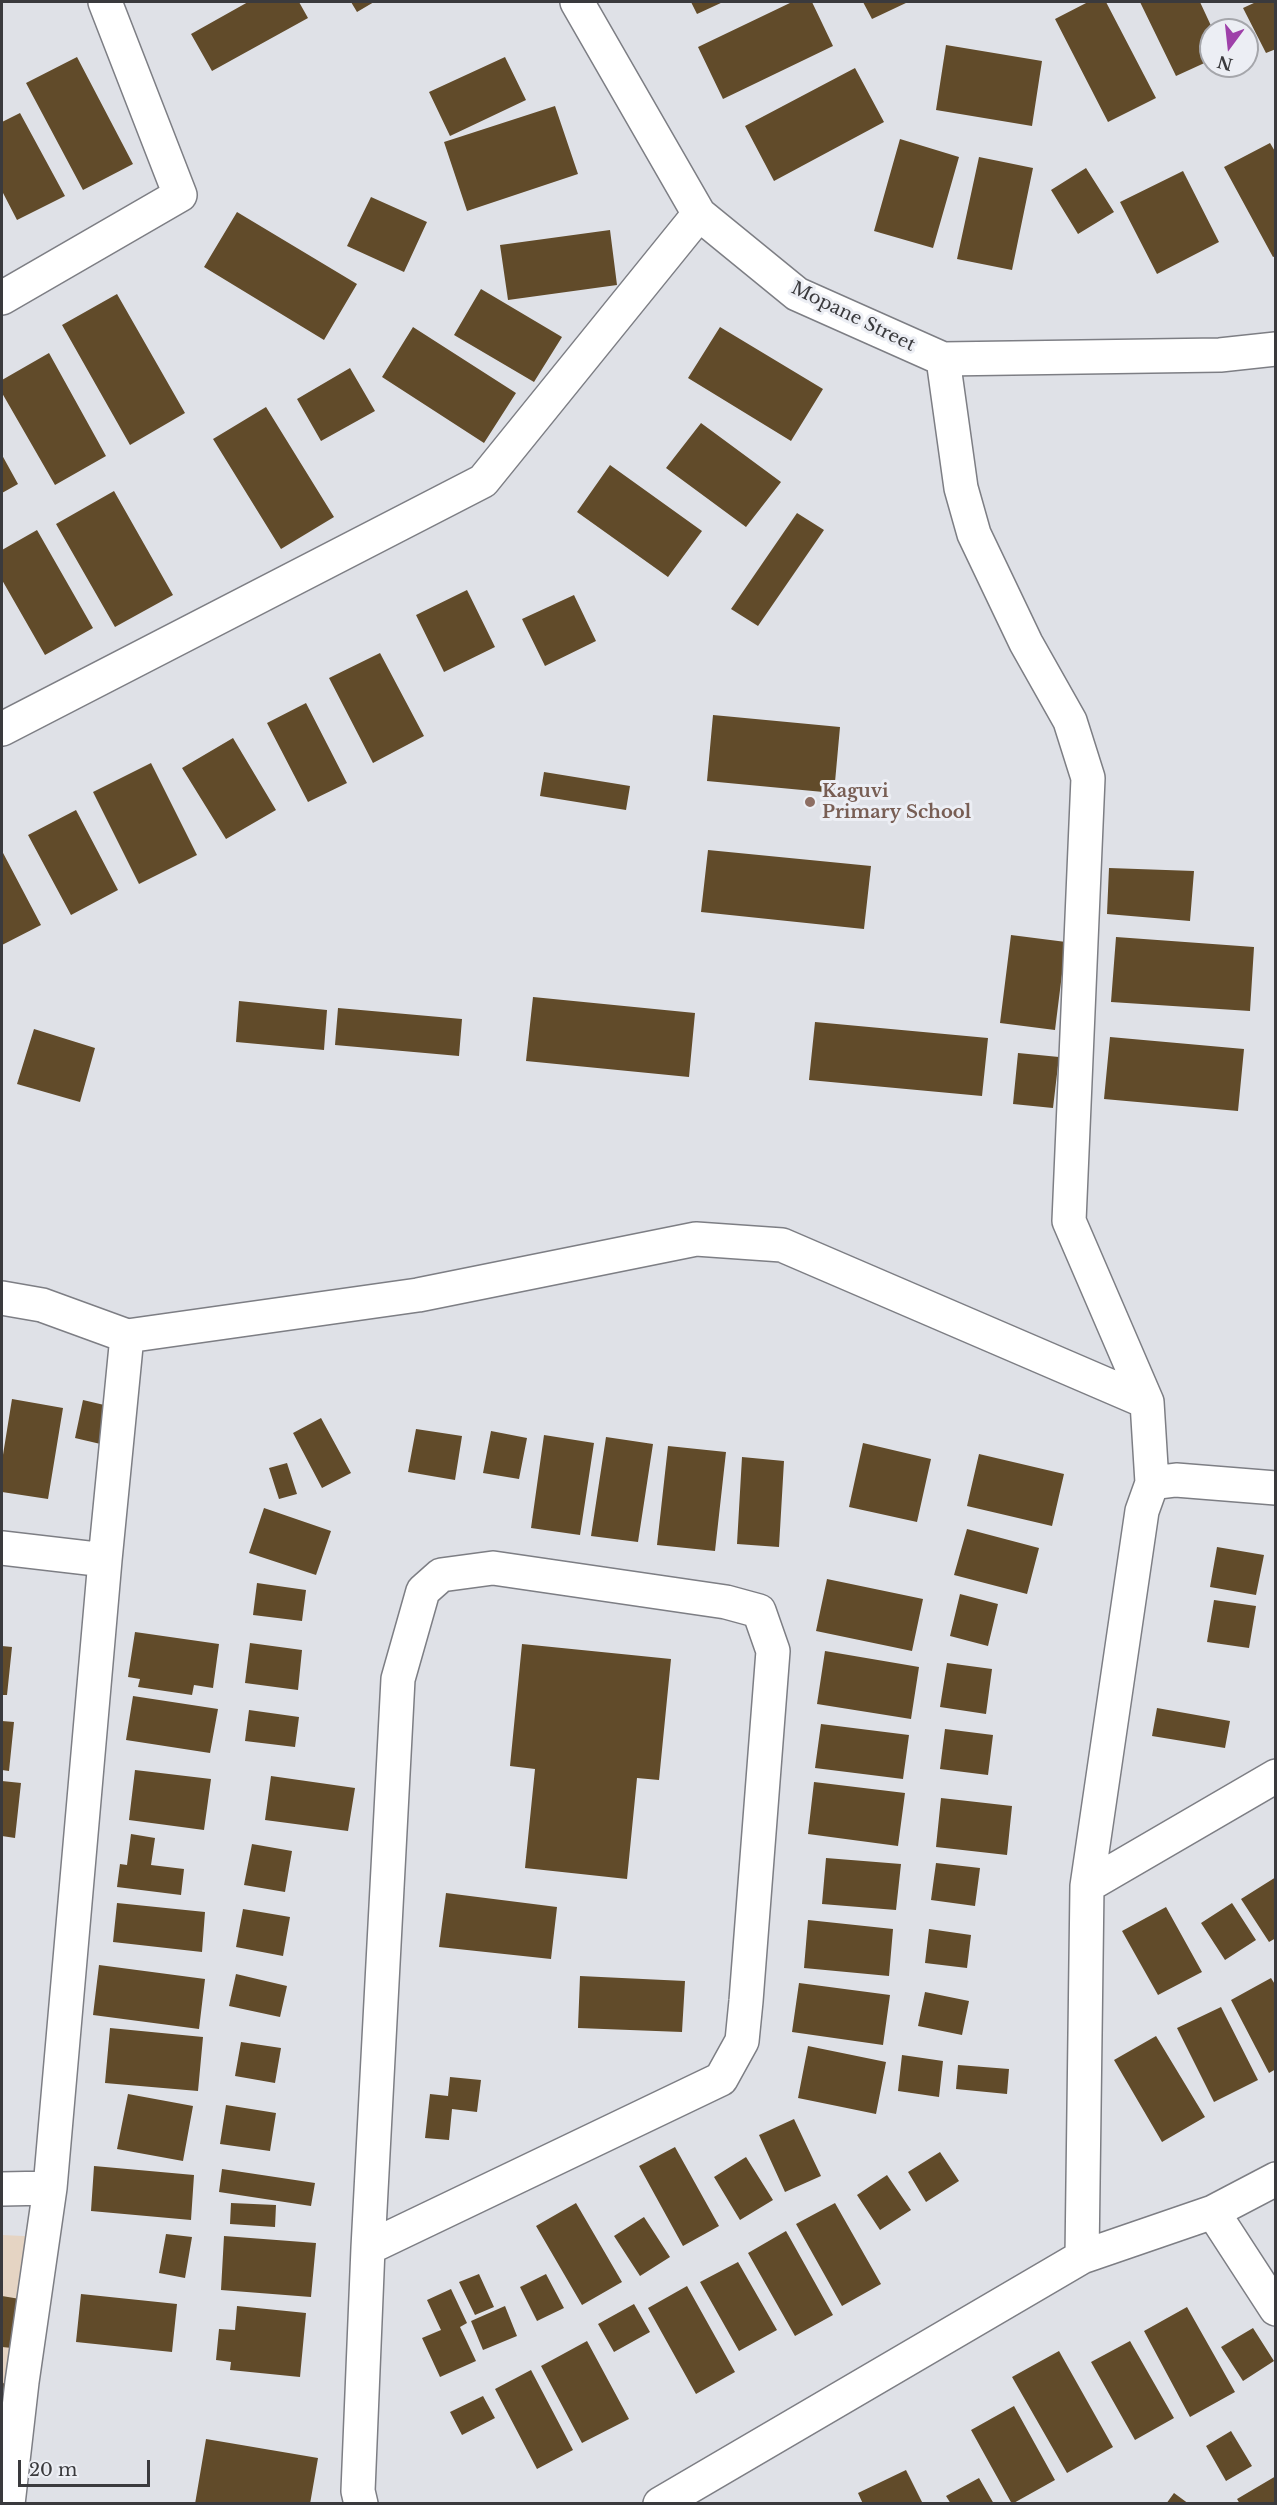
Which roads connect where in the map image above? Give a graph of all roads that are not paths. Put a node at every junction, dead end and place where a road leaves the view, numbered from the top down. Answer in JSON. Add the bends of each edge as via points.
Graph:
{"nodes":[{"id":1,"x":105,"y":2,"type":"edge"},
{"id":2,"x":577,"y":2,"type":"edge"},
{"id":3,"x":699,"y":214,"type":"junction"},
{"id":4,"x":2,"y":298,"type":"edge"},
{"id":5,"x":1275,"y":349,"type":"edge"},
{"id":6,"x":943,"y":359,"type":"junction"},
{"id":7,"x":2,"y":729,"type":"edge"},
{"id":8,"x":2,"y":1298,"type":"edge"},
{"id":9,"x":127,"y":1336,"type":"junction"},
{"id":10,"x":1147,"y":1402,"type":"junction"},
{"id":11,"x":1152,"y":1483,"type":"junction"},
{"id":12,"x":1275,"y":1488,"type":"edge"},
{"id":13,"x":2,"y":1548,"type":"edge"},
{"id":14,"x":105,"y":1560,"type":"junction"},
{"id":15,"x":1275,"y":1776,"type":"edge"},
{"id":16,"x":1087,"y":1886,"type":"junction"},
{"id":17,"x":1275,"y":2180,"type":"edge"},
{"id":18,"x":50,"y":2188,"type":"junction"},
{"id":19,"x":2,"y":2189,"type":"edge"},
{"id":20,"x":1213,"y":2212,"type":"junction"},
{"id":21,"x":368,"y":2248,"type":"junction"},
{"id":22,"x":1082,"y":2257,"type":"junction"},
{"id":23,"x":1275,"y":2309,"type":"edge"},
{"id":24,"x":8,"y":2504,"type":"edge"},
{"id":25,"x":361,"y":2504,"type":"edge"},
{"id":26,"x":660,"y":2504,"type":"edge"}],
"edges":[{"from":1,"to":4,"type":"street","via":[[180,195]]},
{"from":2,"to":3,"type":"street","name":"Mopane Street"},
{"from":3,"to":6,"type":"street","name":"Mopane Street","via":[[797,294]]},
{"from":3,"to":7,"type":"street","via":[[483,481]]},
{"from":5,"to":6,"type":"street","name":"Mopane Street","via":[[1220,355]]},
{"from":6,"to":10,"type":"street","via":[[961,489],[974,534],[1026,643],[1070,721],[1088,778],[1069,1221]]},
{"from":8,"to":9,"type":"street","via":[[42,1305]]},
{"from":9,"to":10,"type":"street","via":[[418,1295],[696,1239],[728,1241],[782,1245]]},
{"from":9,"to":14,"type":"street"},
{"from":10,"to":11,"type":"street"},
{"from":11,"to":12,"type":"street","via":[[1176,1479]]},
{"from":11,"to":16,"type":"street","via":[[1142,1511]]},
{"from":13,"to":14,"type":"street"},
{"from":14,"to":18,"type":"street"},
{"from":15,"to":16,"type":"street"},
{"from":16,"to":22,"type":"street"},
{"from":17,"to":20,"type":"street"},
{"from":18,"to":19,"type":"street"},
{"from":18,"to":24,"type":"street"},
{"from":20,"to":22,"type":"street"},
{"from":20,"to":23,"type":"street"},
{"from":21,"to":21,"type":"street","via":[[721,2079],[742,2041],[746,2001],[773,1651],[759,1611],[726,1602],[493,1568],[441,1575],[423,1591],[398,1679]]},
{"from":21,"to":25,"type":"street","via":[[358,2491]]},
{"from":22,"to":26,"type":"street"}]}
